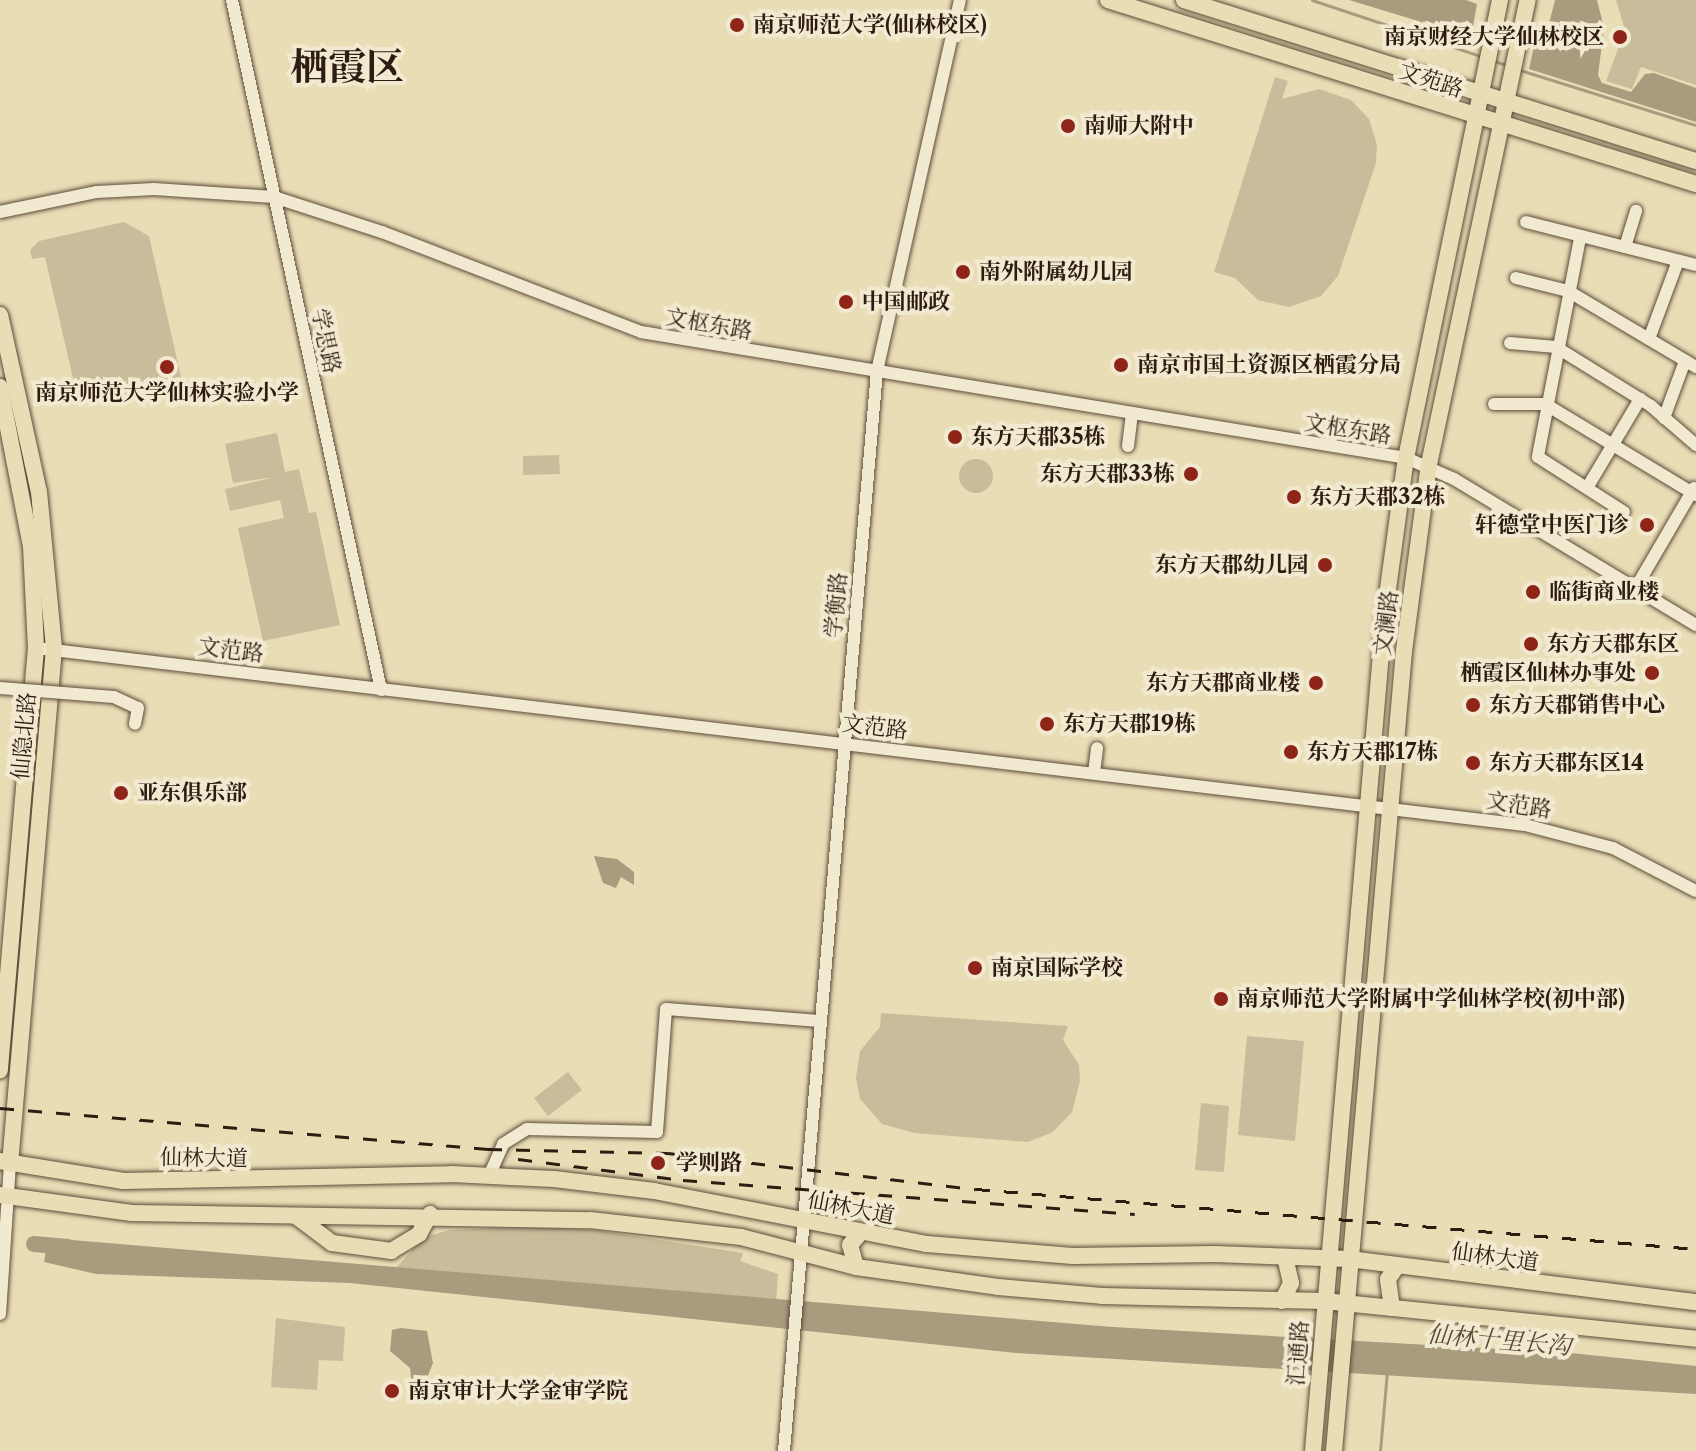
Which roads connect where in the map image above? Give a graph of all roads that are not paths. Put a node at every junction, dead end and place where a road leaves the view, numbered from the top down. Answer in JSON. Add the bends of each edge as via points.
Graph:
{"nodes":[{"id":1,"x":232,"y":0,"type":"edge"},
{"id":2,"x":960,"y":0,"type":"edge"},
{"id":3,"x":1108,"y":0,"type":"edge"},
{"id":4,"x":1184,"y":0,"type":"edge"},
{"id":5,"x":1500,"y":0,"type":"edge"},
{"id":6,"x":1528,"y":0,"type":"edge"},
{"id":7,"x":1479,"y":91,"type":"junction"},
{"id":8,"x":1507,"y":100,"type":"junction"},
{"id":9,"x":1474,"y":116,"type":"junction"},
{"id":10,"x":1502,"y":126,"type":"junction"},
{"id":11,"x":1696,"y":161,"type":"edge"},
{"id":12,"x":1696,"y":184,"type":"edge"},
{"id":13,"x":274,"y":197,"type":"junction"},
{"id":14,"x":1636,"y":211,"type":"dead end"},
{"id":15,"x":0,"y":212,"type":"edge"},
{"id":16,"x":1526,"y":222,"type":"dead end"},
{"id":17,"x":1580,"y":238,"type":"junction"},
{"id":18,"x":1625,"y":247,"type":"junction"},
{"id":19,"x":1678,"y":261,"type":"junction"},
{"id":20,"x":1696,"y":265,"type":"edge"},
{"id":21,"x":1516,"y":278,"type":"dead end"},
{"id":22,"x":1568,"y":291,"type":"junction"},
{"id":23,"x":0,"y":315,"type":"edge"},
{"id":24,"x":1649,"y":339,"type":"junction"},
{"id":25,"x":1510,"y":343,"type":"dead end"},
{"id":26,"x":1556,"y":347,"type":"junction"},
{"id":27,"x":1691,"y":364,"type":"edge"},
{"id":28,"x":877,"y":371,"type":"junction"},
{"id":29,"x":0,"y":387,"type":"edge"},
{"id":30,"x":1640,"y":399,"type":"junction"},
{"id":31,"x":1494,"y":404,"type":"dead end"},
{"id":32,"x":1545,"y":404,"type":"junction"},
{"id":33,"x":1132,"y":414,"type":"junction"},
{"id":34,"x":1664,"y":418,"type":"junction"},
{"id":35,"x":1696,"y":445,"type":"edge"},
{"id":36,"x":1128,"y":446,"type":"dead end"},
{"id":37,"x":1615,"y":446,"type":"junction"},
{"id":38,"x":1406,"y":458,"type":"junction"},
{"id":39,"x":1429,"y":464,"type":"junction"},
{"id":40,"x":1587,"y":488,"type":"junction"},
{"id":41,"x":1695,"y":491,"type":"edge"},
{"id":42,"x":1624,"y":512,"type":"dead end"},
{"id":43,"x":1635,"y":589,"type":"junction"},
{"id":44,"x":1696,"y":625,"type":"edge"},
{"id":45,"x":36,"y":648,"type":"junction"},
{"id":46,"x":54,"y":648,"type":"junction"},
{"id":47,"x":0,"y":688,"type":"edge"},
{"id":48,"x":381,"y":690,"type":"junction"},
{"id":49,"x":135,"y":724,"type":"dead end"},
{"id":50,"x":843,"y":744,"type":"junction"},
{"id":51,"x":1097,"y":748,"type":"dead end"},
{"id":52,"x":1094,"y":773,"type":"junction"},
{"id":53,"x":1369,"y":804,"type":"junction"},
{"id":54,"x":1391,"y":807,"type":"junction"},
{"id":55,"x":1696,"y":891,"type":"edge"},
{"id":56,"x":820,"y":1021,"type":"junction"},
{"id":57,"x":0,"y":1070,"type":"edge"},
{"id":58,"x":5,"y":1162,"type":"edge"},
{"id":59,"x":60,"y":1173,"type":"junction"},
{"id":60,"x":489,"y":1176,"type":"junction"},
{"id":61,"x":3,"y":1196,"type":"edge"},
{"id":62,"x":56,"y":1205,"type":"junction"},
{"id":63,"x":749,"y":1210,"type":"junction"},
{"id":64,"x":430,"y":1214,"type":"junction"},
{"id":65,"x":296,"y":1216,"type":"junction"},
{"id":66,"x":802,"y":1221,"type":"junction"},
{"id":67,"x":860,"y":1233,"type":"junction"},
{"id":68,"x":741,"y":1237,"type":"junction"},
{"id":69,"x":801,"y":1253,"type":"junction"},
{"id":70,"x":1285,"y":1257,"type":"junction"},
{"id":71,"x":1330,"y":1259,"type":"junction"},
{"id":72,"x":1349,"y":1259,"type":"junction"},
{"id":73,"x":1397,"y":1266,"type":"junction"},
{"id":74,"x":856,"y":1267,"type":"junction"},
{"id":75,"x":1282,"y":1301,"type":"junction"},
{"id":76,"x":1696,"y":1302,"type":"edge"},
{"id":77,"x":1392,"y":1308,"type":"junction"},
{"id":78,"x":1323,"y":1309,"type":"junction"},
{"id":79,"x":1344,"y":1311,"type":"junction"},
{"id":80,"x":0,"y":1314,"type":"edge"},
{"id":81,"x":1696,"y":1339,"type":"edge"},
{"id":82,"x":784,"y":1451,"type":"edge"},
{"id":83,"x":1313,"y":1451,"type":"edge"},
{"id":84,"x":1334,"y":1451,"type":"edge"}],
"edges":[{"from":1,"to":13,"type":"street","name":"学思路"},
{"from":2,"to":28,"type":"street","name":"学衡路"},
{"from":3,"to":9,"type":"main road","name":"文苑路"},
{"from":4,"to":7,"type":"main road","name":"文苑路"},
{"from":5,"to":7,"type":"main road","name":"文澜路"},
{"from":6,"to":8,"type":"main road","name":"文澜路"},
{"from":7,"to":8,"type":"main road","name":"文苑路"},
{"from":7,"to":9,"type":"main road","name":"文澜路"},
{"from":8,"to":10,"type":"main road","name":"文澜路"},
{"from":8,"to":11,"type":"main road","name":"文苑路"},
{"from":9,"to":10,"type":"main road","name":"文苑路"},
{"from":9,"to":38,"type":"main road","name":"文澜路"},
{"from":10,"to":12,"type":"main road","name":"文苑路"},
{"from":10,"to":39,"type":"main road","name":"文澜路"},
{"from":13,"to":15,"type":"street","name":"文枢东路","via":[[154,189],[97,192]]},
{"from":13,"to":28,"type":"street","name":"文枢东路","via":[[382,232],[641,332]]},
{"from":13,"to":48,"type":"street","name":"学思路"},
{"from":14,"to":18,"type":"street"},
{"from":16,"to":17,"type":"street"},
{"from":17,"to":18,"type":"street"},
{"from":17,"to":22,"type":"street"},
{"from":18,"to":19,"type":"street"},
{"from":19,"to":20,"type":"street"},
{"from":19,"to":24,"type":"street"},
{"from":21,"to":22,"type":"street"},
{"from":22,"to":24,"type":"street"},
{"from":22,"to":26,"type":"street"},
{"from":23,"to":46,"type":"main road","name":"仙隐北路","via":[[39,492]]},
{"from":24,"to":27,"type":"street"},
{"from":25,"to":26,"type":"street"},
{"from":26,"to":30,"type":"street"},
{"from":26,"to":32,"type":"street"},
{"from":27,"to":34,"type":"street"},
{"from":28,"to":33,"type":"street","name":"文枢东路"},
{"from":28,"to":50,"type":"street","name":"学衡路"},
{"from":29,"to":45,"type":"main road","name":"仙隐北路","via":[[31,546]]},
{"from":30,"to":34,"type":"street"},
{"from":30,"to":37,"type":"street"},
{"from":31,"to":32,"type":"street"},
{"from":32,"to":37,"type":"street"},
{"from":32,"to":40,"type":"street","via":[[1538,457]]},
{"from":33,"to":36,"type":"street"},
{"from":33,"to":38,"type":"street","name":"文枢东路"},
{"from":34,"to":35,"type":"street"},
{"from":37,"to":40,"type":"street"},
{"from":37,"to":41,"type":"street"},
{"from":38,"to":39,"type":"street","name":"文枢东路"},
{"from":38,"to":53,"type":"main road","name":"文澜路","via":[[1384,618]]},
{"from":39,"to":43,"type":"street","name":"文枢东路"},
{"from":39,"to":54,"type":"main road","name":"文澜路","via":[[1404,651]]},
{"from":40,"to":42,"type":"street"},
{"from":41,"to":43,"type":"street"},
{"from":43,"to":44,"type":"street","name":"文枢东路"},
{"from":45,"to":46,"type":"street","name":"文范路"},
{"from":45,"to":57,"type":"main road","name":"仙隐北路"},
{"from":46,"to":48,"type":"street","name":"文范路"},
{"from":46,"to":58,"type":"main road","name":"仙隐北路"},
{"from":47,"to":49,"type":"street","bridge":true,"via":[[114,697],[138,708]]},
{"from":48,"to":50,"type":"street","name":"文范路"},
{"from":50,"to":52,"type":"street","name":"文范路"},
{"from":50,"to":56,"type":"street","name":"学衡路"},
{"from":51,"to":52,"type":"street"},
{"from":52,"to":53,"type":"street","name":"文范路"},
{"from":53,"to":54,"type":"street","name":"文范路"},
{"from":53,"to":71,"type":"main road","name":"文澜路"},
{"from":54,"to":55,"type":"street","name":"文范路","via":[[1566,833],[1613,848]]},
{"from":54,"to":72,"type":"main road","name":"文澜路"},
{"from":56,"to":60,"type":"street","via":[[666,1009],[657,1132],[527,1129],[503,1144]]},
{"from":56,"to":66,"type":"street","name":"学衡路"},
{"from":58,"to":59,"type":"main road","name":"仙林大道"},
{"from":58,"to":61,"type":"street"},
{"from":59,"to":60,"type":"main road","name":"仙林大道","via":[[123,1181]]},
{"from":59,"to":62,"type":"main road","via":[[44,1186],[46,1198]]},
{"from":60,"to":63,"type":"main road","name":"仙林大道","via":[[654,1191]]},
{"from":61,"to":62,"type":"main road"},
{"from":61,"to":80,"type":"street"},
{"from":62,"to":65,"type":"main road"},
{"from":63,"to":66,"type":"main road","name":"仙林大道"},
{"from":63,"to":68,"type":"main road","via":[[751,1228]]},
{"from":64,"to":65,"type":"main road"},
{"from":64,"to":65,"type":"main road","via":[[419,1234],[391,1251],[332,1243]]},
{"from":64,"to":68,"type":"main road","via":[[590,1220]]},
{"from":66,"to":67,"type":"main road","name":"仙林大道"},
{"from":66,"to":69,"type":"street"},
{"from":67,"to":70,"type":"main road","name":"仙林大道","via":[[1073,1256]]},
{"from":67,"to":74,"type":"main road","via":[[850,1245]]},
{"from":68,"to":69,"type":"main road"},
{"from":69,"to":74,"type":"main road"},
{"from":69,"to":82,"type":"street"},
{"from":70,"to":71,"type":"main road","name":"仙林大道"},
{"from":70,"to":75,"type":"main road","via":[[1291,1283]]},
{"from":71,"to":72,"type":"main road","name":"仙林大道"},
{"from":71,"to":78,"type":"main road","name":"汇通路"},
{"from":72,"to":73,"type":"main road","name":"仙林大道"},
{"from":72,"to":79,"type":"main road","name":"汇通路"},
{"from":73,"to":76,"type":"main road","name":"仙林大道"},
{"from":73,"to":77,"type":"main road","via":[[1388,1279]]},
{"from":74,"to":75,"type":"main road","via":[[1102,1296]]},
{"from":75,"to":78,"type":"main road"},
{"from":77,"to":79,"type":"main road"},
{"from":77,"to":81,"type":"main road"},
{"from":78,"to":79,"type":"main road"},
{"from":78,"to":83,"type":"main road","name":"汇通路"},
{"from":79,"to":84,"type":"main road","name":"汇通路"}]}
